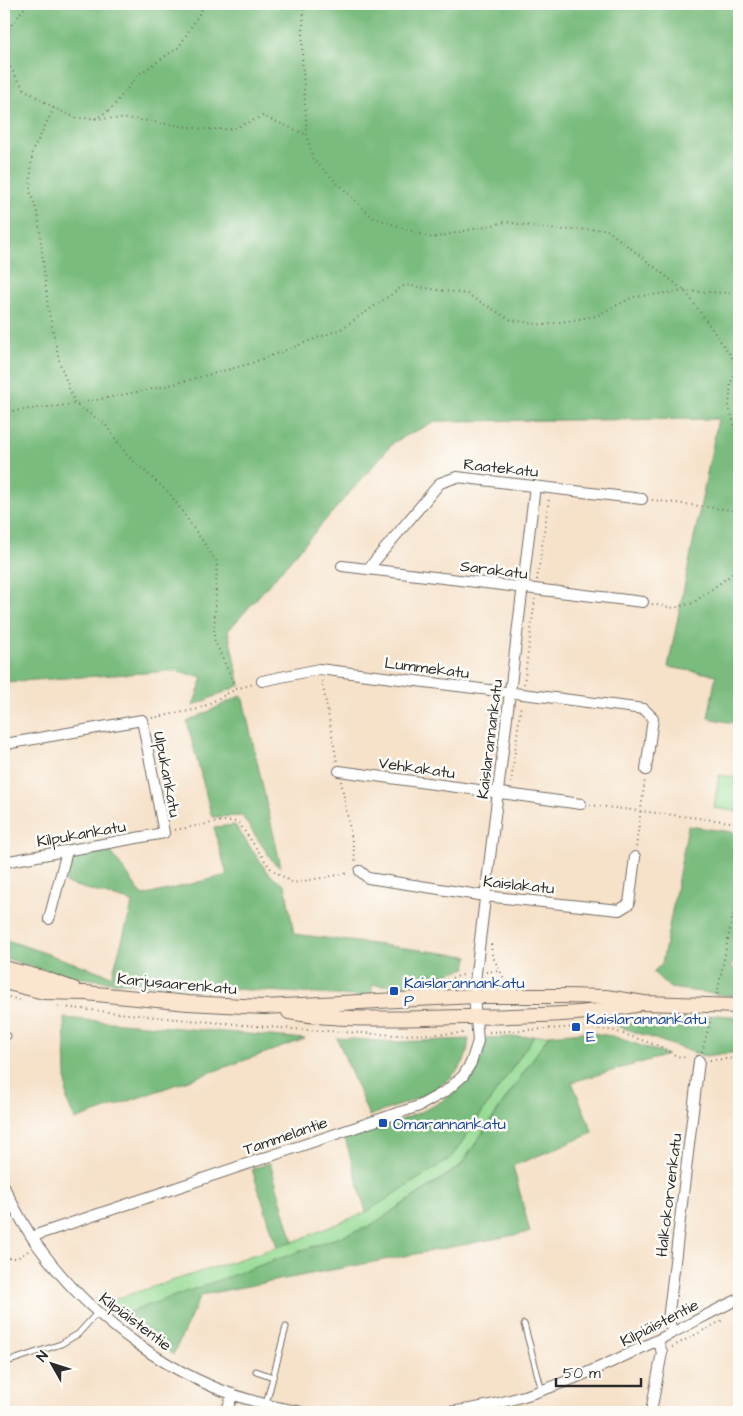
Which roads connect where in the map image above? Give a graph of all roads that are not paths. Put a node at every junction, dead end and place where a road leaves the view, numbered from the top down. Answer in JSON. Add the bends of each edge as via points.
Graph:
{"nodes":[{"id":1,"x":536,"y":486,"type":"junction"},
{"id":2,"x":642,"y":499,"type":"road end"},
{"id":3,"x":342,"y":566,"type":"dead end"},
{"id":4,"x":368,"y":569,"type":"junction"},
{"id":5,"x":523,"y":588,"type":"junction"},
{"id":6,"x":643,"y":602,"type":"road end"},
{"id":7,"x":262,"y":681,"type":"road end"},
{"id":8,"x":510,"y":692,"type":"junction"},
{"id":9,"x":4,"y":747,"type":"edge"},
{"id":10,"x":646,"y":770,"type":"road end"},
{"id":11,"x":338,"y":771,"type":"dead end"},
{"id":12,"x":498,"y":793,"type":"junction"},
{"id":13,"x":581,"y":804,"type":"road end"},
{"id":14,"x":164,"y":832,"type":"joint"},
{"id":15,"x":66,"y":851,"type":"junction"},
{"id":16,"x":635,"y":857,"type":"road end"},
{"id":17,"x":4,"y":862,"type":"edge"},
{"id":18,"x":360,"y":871,"type":"road end"},
{"id":19,"x":485,"y":896,"type":"junction"},
{"id":20,"x":49,"y":919,"type":"dead end"},
{"id":21,"x":4,"y":968,"type":"edge"},
{"id":22,"x":4,"y":982,"type":"edge"},
{"id":23,"x":86,"y":993,"type":"junction"},
{"id":24,"x":474,"y":996,"type":"junction"},
{"id":25,"x":644,"y":1003,"type":"junction"},
{"id":26,"x":739,"y":1006,"type":"edge"},
{"id":27,"x":264,"y":1008,"type":"junction"},
{"id":28,"x":476,"y":1017,"type":"junction"},
{"id":29,"x":700,"y":1061,"type":"dead end"},
{"id":30,"x":4,"y":1186,"type":"edge"},
{"id":31,"x":32,"y":1238,"type":"junction"},
{"id":32,"x":739,"y":1299,"type":"edge"},
{"id":33,"x":97,"y":1312,"type":"junction"},
{"id":34,"x":524,"y":1324,"type":"dead end"},
{"id":35,"x":286,"y":1328,"type":"dead end"},
{"id":36,"x":673,"y":1332,"type":"junction"},
{"id":37,"x":657,"y":1340,"type":"junction"},
{"id":38,"x":4,"y":1363,"type":"edge"},
{"id":39,"x":256,"y":1371,"type":"dead end"},
{"id":40,"x":273,"y":1377,"type":"junction"},
{"id":41,"x":542,"y":1392,"type":"junction"},
{"id":42,"x":233,"y":1394,"type":"junction"},
{"id":43,"x":265,"y":1404,"type":"junction"},
{"id":44,"x":226,"y":1412,"type":"edge"},
{"id":45,"x":302,"y":1412,"type":"edge"},
{"id":46,"x":448,"y":1412,"type":"edge"},
{"id":47,"x":651,"y":1412,"type":"edge"}],
"edges":[{"from":1,"to":2,"type":"street","name":"Raatekatu"},
{"from":1,"to":4,"type":"street","name":"Raatekatu","via":[[457,476],[440,483]]},
{"from":1,"to":5,"type":"street","name":"Kaislarannankatu"},
{"from":3,"to":4,"type":"street","name":"Sarakatu"},
{"from":4,"to":5,"type":"street","name":"Sarakatu"},
{"from":5,"to":6,"type":"street","name":"Sarakatu"},
{"from":5,"to":8,"type":"street","name":"Kaislarannankatu"},
{"from":7,"to":8,"type":"street","name":"Lummekatu","via":[[319,669]]},
{"from":8,"to":10,"type":"street","name":"Lummekatu","via":[[644,709],[653,718]]},
{"from":8,"to":12,"type":"street","name":"Kaislarannankatu"},
{"from":9,"to":14,"type":"street","name":"Ulpukankatu","via":[[11,743],[142,720]]},
{"from":11,"to":12,"type":"street","name":"Vehkakatu"},
{"from":12,"to":13,"type":"street","name":"Vehkakatu"},
{"from":12,"to":19,"type":"street","name":"Kaislarannankatu"},
{"from":14,"to":15,"type":"street","name":"Kilpukankatu"},
{"from":15,"to":17,"type":"street","name":"Kilpukankatu"},
{"from":15,"to":20,"type":"street"},
{"from":16,"to":19,"type":"street","name":"Kaislakatu","via":[[629,904],[619,910]]},
{"from":18,"to":19,"type":"street","name":"Kaislakatu","via":[[368,878]]},
{"from":19,"to":24,"type":"street","name":"Kaislarannankatu"},
{"from":21,"to":23,"type":"street","name":"Karjusaarenkatu"},
{"from":22,"to":23,"type":"street","name":"Karjusaarenkatu","via":[[44,992]]},
{"from":23,"to":27,"type":"street","name":"Karjusaarenkatu"},
{"from":24,"to":25,"type":"street","name":"Karjusaarenkatu","via":[[606,997]]},
{"from":24,"to":27,"type":"street","name":"Karjusaarenkatu"},
{"from":24,"to":28,"type":"street","name":"Tammelantie"},
{"from":25,"to":26,"type":"street","name":"Karjusaarenkatu"},
{"from":25,"to":28,"type":"street","name":"Karjusaarenkatu","via":[[608,1010]]},
{"from":27,"to":28,"type":"street","name":"Karjusaarenkatu","via":[[315,1016],[389,1019]]},
{"from":28,"to":31,"type":"street","name":"Tammelantie","via":[[478,1041],[463,1076],[446,1091],[419,1106]]},
{"from":29,"to":36,"type":"street","name":"Halkokorvenkatu","via":[[668,1320]]},
{"from":30,"to":31,"type":"street","name":"Kilpiäistentie"},
{"from":31,"to":33,"type":"street","name":"Kilpiäistentie","via":[[58,1272]]},
{"from":32,"to":36,"type":"street","name":"Kilpiäistentie"},
{"from":33,"to":38,"type":"lane","via":[[78,1334],[60,1344]]},
{"from":33,"to":42,"type":"street","name":"Kilpiäistentie","via":[[165,1361]]},
{"from":34,"to":41,"type":"lane"},
{"from":35,"to":40,"type":"lane"},
{"from":36,"to":37,"type":"street","name":"Kilpiäistentie"},
{"from":37,"to":41,"type":"street","name":"Kilpiäistentie","via":[[588,1374]]},
{"from":37,"to":47,"type":"street","via":[[662,1352]]},
{"from":39,"to":40,"type":"lane"},
{"from":40,"to":43,"type":"lane"},
{"from":41,"to":46,"type":"street","name":"Kilpiäistentie"},
{"from":42,"to":43,"type":"street","name":"Kilpiäistentie"},
{"from":42,"to":44,"type":"street"},
{"from":43,"to":45,"type":"street","name":"Kilpiäistentie"}]}
